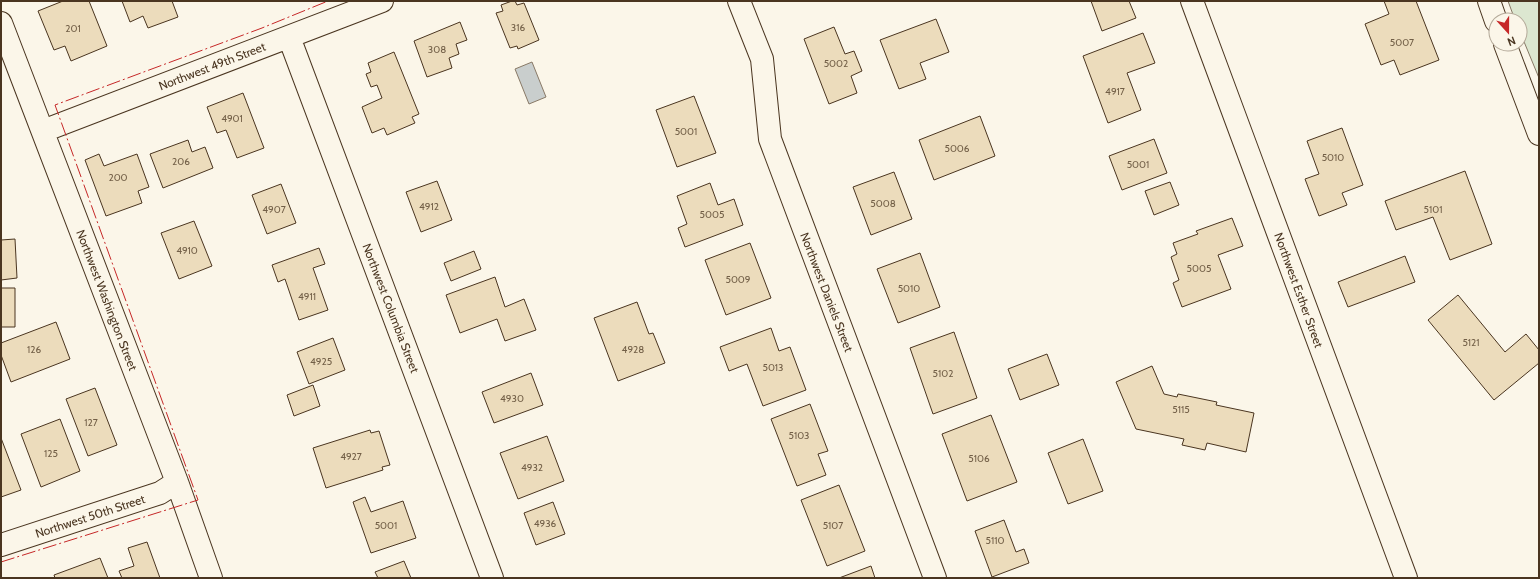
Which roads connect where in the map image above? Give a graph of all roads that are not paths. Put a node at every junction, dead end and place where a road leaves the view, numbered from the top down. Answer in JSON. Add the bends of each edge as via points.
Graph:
{"nodes":[{"id":1,"x":382,"y":1,"type":"edge"},
{"id":2,"x":738,"y":1,"type":"edge"},
{"id":3,"x":1192,"y":1,"type":"edge"},
{"id":4,"x":1489,"y":1,"type":"edge"},
{"id":5,"x":1493,"y":12,"type":"edge"},
{"id":6,"x":1,"y":23,"type":"edge"},
{"id":7,"x":289,"y":37,"type":"junction"},
{"id":8,"x":1508,"y":52,"type":"edge"},
{"id":9,"x":43,"y":131,"type":"junction"},
{"id":10,"x":1538,"y":131,"type":"edge"},
{"id":11,"x":177,"y":482,"type":"junction"},
{"id":12,"x":1,"y":545,"type":"edge"},
{"id":13,"x":211,"y":578,"type":"edge"},
{"id":14,"x":492,"y":578,"type":"edge"},
{"id":15,"x":935,"y":578,"type":"edge"},
{"id":16,"x":1406,"y":578,"type":"edge"}],
"edges":[{"from":1,"to":7,"type":"street","name":"Northwest 49th Street"},
{"from":2,"to":15,"type":"street","name":"Northwest Daniels Street","via":[[762,59],[770,139]]},
{"from":3,"to":16,"type":"street","name":"Northwest Esther Street"},
{"from":4,"to":5,"type":"street"},
{"from":6,"to":9,"type":"street","name":"Northwest Washington Street"},
{"from":7,"to":9,"type":"street","name":"Northwest 49th Street"},
{"from":7,"to":14,"type":"street","name":"Northwest Columbia Street"},
{"from":8,"to":10,"type":"street"},
{"from":9,"to":11,"type":"street","name":"Northwest Washington Street"},
{"from":11,"to":12,"type":"street","name":"Northwest 50th Street","via":[[160,493]]},
{"from":11,"to":13,"type":"street","name":"Northwest Washington Street"}]}
